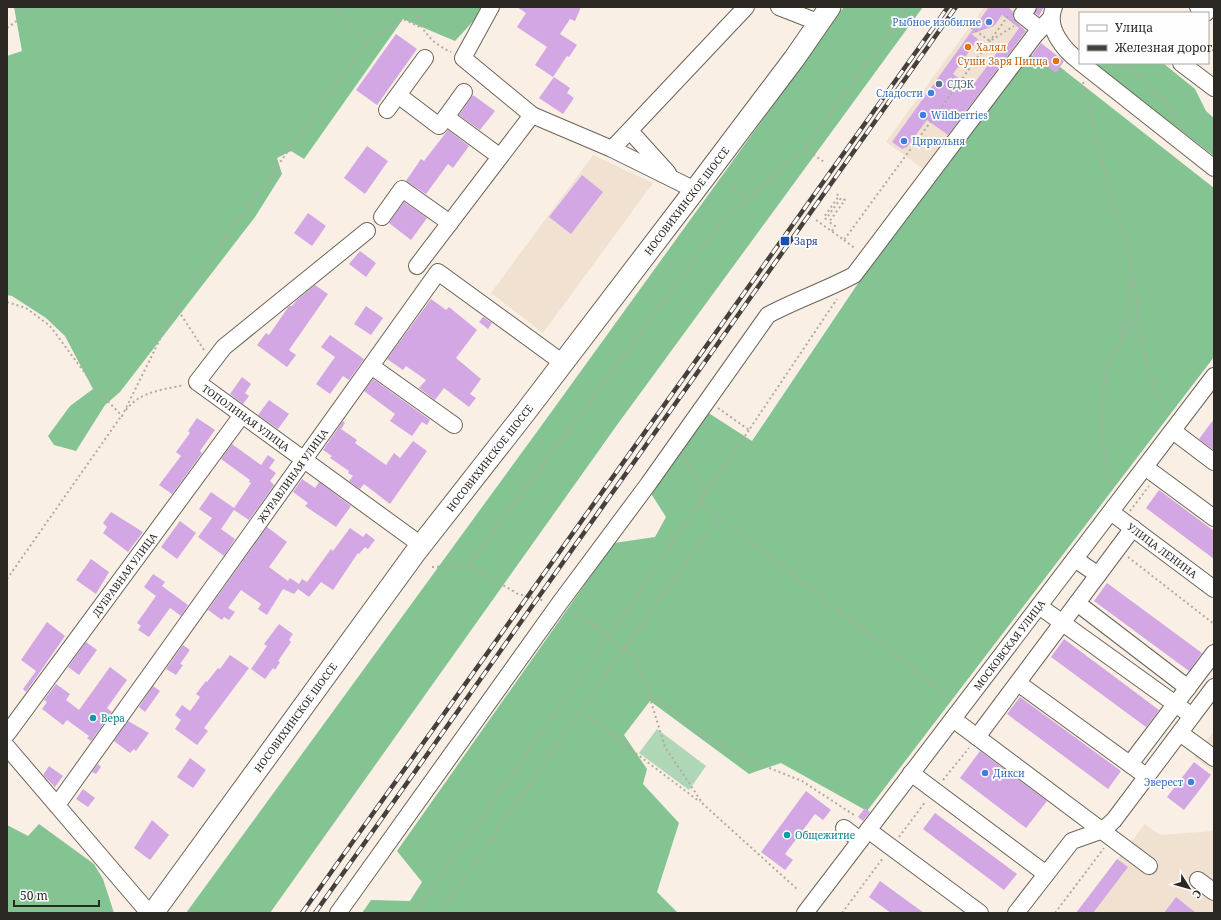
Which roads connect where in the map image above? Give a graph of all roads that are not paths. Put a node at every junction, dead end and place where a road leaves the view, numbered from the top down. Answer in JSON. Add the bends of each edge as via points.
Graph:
{"nodes":[{"id":1,"x":491,"y":7,"type":"edge"},
{"id":2,"x":746,"y":7,"type":"edge"},
{"id":3,"x":779,"y":7,"type":"edge"},
{"id":4,"x":1020,"y":12,"type":"edge"},
{"id":5,"x":825,"y":15,"type":"edge"},
{"id":6,"x":1049,"y":18,"type":"edge"},
{"id":7,"x":425,"y":58,"type":"dead end"},
{"id":8,"x":1079,"y":62,"type":"edge"},
{"id":9,"x":1081,"y":64,"type":"edge"},
{"id":10,"x":1182,"y":64,"type":"edge"},
{"id":11,"x":1214,"y":88,"type":"edge"},
{"id":12,"x":464,"y":92,"type":"dead end"},
{"id":13,"x":398,"y":95,"type":"junction"},
{"id":14,"x":387,"y":110,"type":"dead end"},
{"id":15,"x":532,"y":115,"type":"junction"},
{"id":16,"x":446,"y":117,"type":"junction"},
{"id":17,"x":630,"y":131,"type":"junction"},
{"id":18,"x":612,"y":149,"type":"junction"},
{"id":19,"x":499,"y":156,"type":"junction"},
{"id":20,"x":1213,"y":166,"type":"edge"},
{"id":21,"x":673,"y":179,"type":"junction"},
{"id":22,"x":695,"y":190,"type":"junction"},
{"id":23,"x":382,"y":217,"type":"dead end"},
{"id":24,"x":450,"y":223,"type":"junction"},
{"id":25,"x":367,"y":231,"type":"dead end"},
{"id":26,"x":417,"y":266,"type":"dead end"},
{"id":27,"x":563,"y":363,"type":"junction"},
{"id":28,"x":371,"y":366,"type":"junction"},
{"id":29,"x":1214,"y":376,"type":"edge"},
{"id":30,"x":242,"y":415,"type":"junction"},
{"id":31,"x":454,"y":425,"type":"dead end"},
{"id":32,"x":1175,"y":428,"type":"junction"},
{"id":33,"x":303,"y":460,"type":"junction"},
{"id":34,"x":1214,"y":462,"type":"edge"},
{"id":35,"x":1145,"y":467,"type":"junction"},
{"id":36,"x":1114,"y":508,"type":"junction"},
{"id":37,"x":1214,"y":518,"type":"edge"},
{"id":38,"x":1133,"y":528,"type":"junction"},
{"id":39,"x":421,"y":546,"type":"junction"},
{"id":40,"x":1075,"y":559,"type":"junction"},
{"id":41,"x":1098,"y":575,"type":"junction"},
{"id":42,"x":1213,"y":587,"type":"edge"},
{"id":43,"x":1077,"y":603,"type":"junction"},
{"id":44,"x":1039,"y":606,"type":"junction"},
{"id":45,"x":1063,"y":622,"type":"junction"},
{"id":46,"x":1214,"y":653,"type":"edge"},
{"id":47,"x":1018,"y":683,"type":"junction"},
{"id":48,"x":1214,"y":687,"type":"edge"},
{"id":49,"x":1188,"y":688,"type":"junction"},
{"id":50,"x":1176,"y":704,"type":"junction"},
{"id":51,"x":957,"y":713,"type":"junction"},
{"id":52,"x":1192,"y":716,"type":"junction"},
{"id":53,"x":1180,"y":733,"type":"junction"},
{"id":54,"x":7,"y":734,"type":"edge"},
{"id":55,"x":977,"y":737,"type":"junction"},
{"id":56,"x":7,"y":747,"type":"edge"},
{"id":57,"x":1214,"y":758,"type":"edge"},
{"id":58,"x":1130,"y":764,"type":"junction"},
{"id":59,"x":911,"y":774,"type":"junction"},
{"id":60,"x":1146,"y":776,"type":"junction"},
{"id":61,"x":57,"y":805,"type":"junction"},
{"id":62,"x":844,"y":828,"type":"dead end"},
{"id":63,"x":1103,"y":830,"type":"junction"},
{"id":64,"x":864,"y":835,"type":"junction"},
{"id":65,"x":1149,"y":866,"type":"dead end"},
{"id":66,"x":1046,"y":874,"type":"junction"},
{"id":67,"x":1198,"y":880,"type":"dead end"},
{"id":68,"x":1214,"y":892,"type":"edge"},
{"id":69,"x":149,"y":913,"type":"edge"},
{"id":70,"x":153,"y":913,"type":"edge"},
{"id":71,"x":338,"y":913,"type":"edge"},
{"id":72,"x":805,"y":913,"type":"edge"},
{"id":73,"x":980,"y":913,"type":"edge"},
{"id":74,"x":1016,"y":913,"type":"edge"}],
"edges":[{"from":1,"to":15,"type":"street","via":[[463,58]]},
{"from":2,"to":17,"type":"street"},
{"from":3,"to":5,"type":"street"},
{"from":4,"to":6,"type":"street"},
{"from":5,"to":22,"type":"main road","name":"НОСОВИХИНСКОЕ ШОССЕ"},
{"from":6,"to":8,"type":"street","via":[[1066,51]]},
{"from":6,"to":71,"type":"street","via":[[854,275],[828,289],[793,301],[768,315]]},
{"from":7,"to":13,"type":"street"},
{"from":9,"to":20,"type":"street"},
{"from":10,"to":11,"type":"street"},
{"from":12,"to":16,"type":"street"},
{"from":13,"to":14,"type":"street"},
{"from":13,"to":16,"type":"street","via":[[439,126]]},
{"from":15,"to":18,"type":"street"},
{"from":15,"to":19,"type":"street"},
{"from":16,"to":19,"type":"street"},
{"from":17,"to":18,"type":"street"},
{"from":17,"to":21,"type":"street"},
{"from":18,"to":21,"type":"street"},
{"from":19,"to":24,"type":"street"},
{"from":21,"to":22,"type":"street"},
{"from":22,"to":27,"type":"main road","name":"НОСОВИХИНСКОЕ ШОССЕ"},
{"from":23,"to":24,"type":"street","via":[[402,189]]},
{"from":24,"to":26,"type":"street"},
{"from":25,"to":30,"type":"street","name":"ТОПОЛИНАЯ УЛИЦА","via":[[224,347],[197,382]]},
{"from":27,"to":28,"type":"street","name":"ЖУРАВЛИНАЯ УЛИЦА","via":[[438,272]]},
{"from":27,"to":39,"type":"main road","name":"НОСОВИХИНСКОЕ ШОССЕ"},
{"from":28,"to":31,"type":"street"},
{"from":28,"to":33,"type":"street","name":"ЖУРАВЛИНАЯ УЛИЦА"},
{"from":29,"to":32,"type":"street","name":"МОСКОВСКАЯ УЛИЦА"},
{"from":30,"to":33,"type":"street","name":"ТОПОЛИНАЯ УЛИЦА"},
{"from":30,"to":54,"type":"street","name":"ДУБРАВНАЯ УЛИЦА"},
{"from":32,"to":34,"type":"street"},
{"from":32,"to":35,"type":"street","name":"МОСКОВСКАЯ УЛИЦА"},
{"from":33,"to":39,"type":"street","name":"ТОПОЛИНАЯ УЛИЦА"},
{"from":33,"to":61,"type":"street","name":"ЖУРАВЛИНАЯ УЛИЦА"},
{"from":35,"to":36,"type":"street","name":"МОСКОВСКАЯ УЛИЦА"},
{"from":35,"to":37,"type":"street"},
{"from":36,"to":38,"type":"street","name":"УЛИЦА ЛЕНИНА"},
{"from":36,"to":40,"type":"street","name":"МОСКОВСКАЯ УЛИЦА"},
{"from":38,"to":41,"type":"street"},
{"from":38,"to":42,"type":"street","name":"УЛИЦА ЛЕНИНА"},
{"from":39,"to":70,"type":"main road","name":"НОСОВИХИНСКОЕ ШОССЕ"},
{"from":40,"to":41,"type":"street"},
{"from":40,"to":44,"type":"street","name":"МОСКОВСКАЯ УЛИЦА"},
{"from":41,"to":43,"type":"street"},
{"from":43,"to":45,"type":"street"},
{"from":43,"to":49,"type":"street"},
{"from":44,"to":45,"type":"street"},
{"from":44,"to":51,"type":"street","name":"МОСКОВСКАЯ УЛИЦА"},
{"from":45,"to":47,"type":"street"},
{"from":45,"to":50,"type":"street"},
{"from":46,"to":49,"type":"street"},
{"from":47,"to":55,"type":"street"},
{"from":47,"to":58,"type":"street"},
{"from":48,"to":52,"type":"street"},
{"from":49,"to":50,"type":"street"},
{"from":50,"to":52,"type":"street"},
{"from":50,"to":58,"type":"street"},
{"from":51,"to":55,"type":"street"},
{"from":51,"to":59,"type":"street","name":"МОСКОВСКАЯ УЛИЦА"},
{"from":52,"to":53,"type":"street"},
{"from":53,"to":57,"type":"street"},
{"from":53,"to":60,"type":"street"},
{"from":55,"to":63,"type":"street"},
{"from":56,"to":61,"type":"street"},
{"from":58,"to":60,"type":"street"},
{"from":59,"to":64,"type":"street","name":"МОСКОВСКАЯ УЛИЦА"},
{"from":59,"to":66,"type":"street"},
{"from":60,"to":63,"type":"street","via":[[1114,820]]},
{"from":61,"to":69,"type":"street"},
{"from":62,"to":64,"type":"street"},
{"from":63,"to":65,"type":"street"},
{"from":63,"to":66,"type":"street","via":[[1072,840]]},
{"from":64,"to":72,"type":"street","name":"МОСКОВСКАЯ УЛИЦА"},
{"from":64,"to":73,"type":"street","via":[[892,847]]},
{"from":66,"to":74,"type":"street"},
{"from":67,"to":68,"type":"street"}]}
